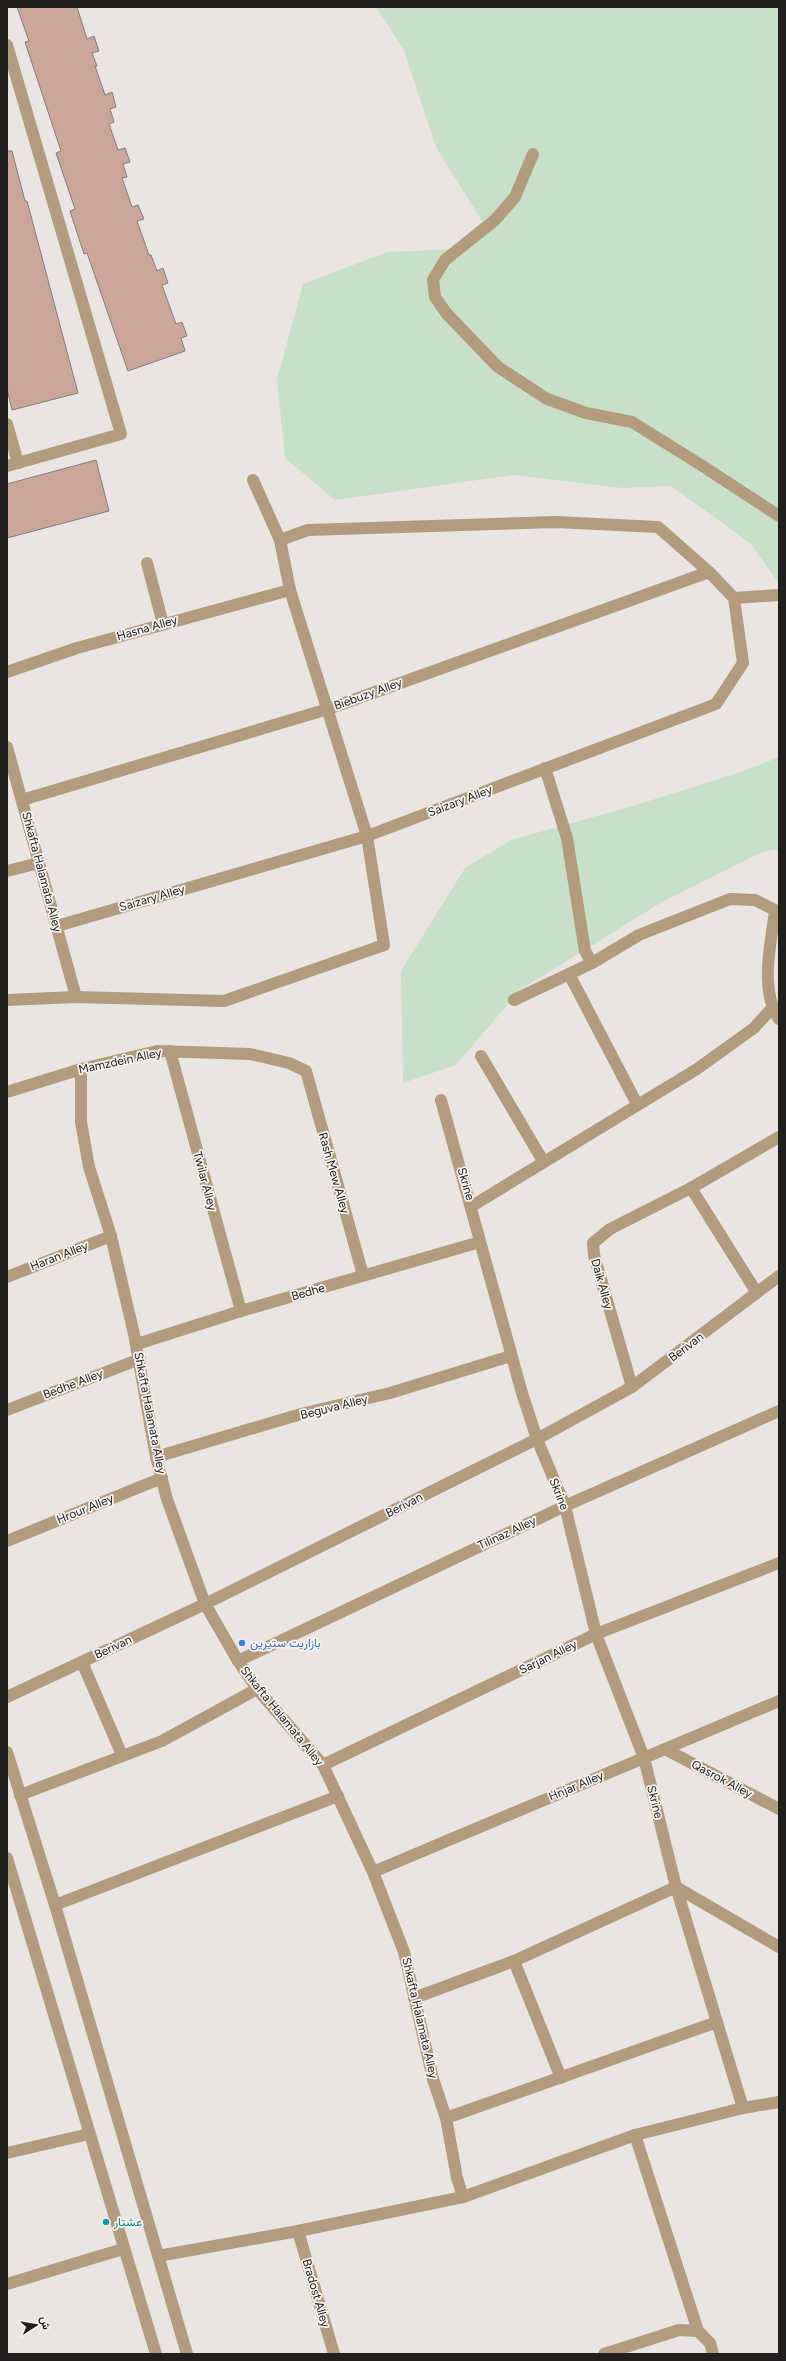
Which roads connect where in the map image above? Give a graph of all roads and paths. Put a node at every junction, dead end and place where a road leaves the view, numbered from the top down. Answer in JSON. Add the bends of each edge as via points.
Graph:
{"nodes":[{"id":1,"x":7,"y":45,"type":"edge"},
{"id":2,"x":533,"y":154,"type":"dead end"},
{"id":3,"x":7,"y":424,"type":"edge"},
{"id":4,"x":13,"y":464,"type":"edge"},
{"id":5,"x":253,"y":480,"type":"dead end"},
{"id":6,"x":779,"y":516,"type":"edge"},
{"id":7,"x":280,"y":540,"type":"junction"},
{"id":8,"x":146,"y":563,"type":"dead end"},
{"id":9,"x":710,"y":572,"type":"junction"},
{"id":10,"x":290,"y":590,"type":"junction"},
{"id":11,"x":779,"y":595,"type":"edge"},
{"id":12,"x":734,"y":598,"type":"junction"},
{"id":13,"x":162,"y":624,"type":"junction"},
{"id":14,"x":7,"y":672,"type":"edge"},
{"id":15,"x":328,"y":709,"type":"junction"},
{"id":16,"x":7,"y":747,"type":"edge"},
{"id":17,"x":545,"y":768,"type":"junction"},
{"id":18,"x":22,"y":800,"type":"junction"},
{"id":19,"x":367,"y":836,"type":"junction"},
{"id":20,"x":39,"y":864,"type":"junction"},
{"id":21,"x":7,"y":871,"type":"edge"},
{"id":22,"x":777,"y":911,"type":"edge"},
{"id":23,"x":56,"y":926,"type":"junction"},
{"id":24,"x":592,"y":963,"type":"junction"},
{"id":25,"x":569,"y":974,"type":"junction"},
{"id":26,"x":76,"y":997,"type":"junction"},
{"id":27,"x":7,"y":1000,"type":"edge"},
{"id":28,"x":514,"y":1000,"type":"dead end"},
{"id":29,"x":772,"y":1008,"type":"junction"},
{"id":30,"x":779,"y":1019,"type":"edge"},
{"id":31,"x":170,"y":1051,"type":"junction"},
{"id":32,"x":482,"y":1056,"type":"dead end"},
{"id":33,"x":81,"y":1068,"type":"junction"},
{"id":34,"x":306,"y":1071,"type":"joint"},
{"id":35,"x":7,"y":1092,"type":"edge"},
{"id":36,"x":441,"y":1100,"type":"dead end"},
{"id":37,"x":637,"y":1104,"type":"junction"},
{"id":38,"x":779,"y":1137,"type":"edge"},
{"id":39,"x":543,"y":1162,"type":"junction"},
{"id":40,"x":690,"y":1188,"type":"junction"},
{"id":41,"x":472,"y":1206,"type":"junction"},
{"id":42,"x":111,"y":1236,"type":"junction"},
{"id":43,"x":480,"y":1242,"type":"junction"},
{"id":44,"x":363,"y":1275,"type":"junction"},
{"id":45,"x":7,"y":1276,"type":"edge"},
{"id":46,"x":779,"y":1276,"type":"edge"},
{"id":47,"x":757,"y":1293,"type":"junction"},
{"id":48,"x":241,"y":1311,"type":"junction"},
{"id":49,"x":137,"y":1344,"type":"junction"},
{"id":50,"x":511,"y":1356,"type":"junction"},
{"id":51,"x":140,"y":1359,"type":"junction"},
{"id":52,"x":632,"y":1388,"type":"junction"},
{"id":53,"x":7,"y":1410,"type":"edge"},
{"id":54,"x":779,"y":1411,"type":"edge"},
{"id":55,"x":537,"y":1439,"type":"junction"},
{"id":56,"x":156,"y":1457,"type":"junction"},
{"id":57,"x":162,"y":1478,"type":"junction"},
{"id":58,"x":565,"y":1506,"type":"junction"},
{"id":59,"x":7,"y":1541,"type":"edge"},
{"id":60,"x":779,"y":1563,"type":"edge"},
{"id":61,"x":205,"y":1604,"type":"junction"},
{"id":62,"x":596,"y":1634,"type":"junction"},
{"id":63,"x":238,"y":1661,"type":"junction"},
{"id":64,"x":82,"y":1662,"type":"junction"},
{"id":65,"x":257,"y":1689,"type":"junction"},
{"id":66,"x":7,"y":1697,"type":"edge"},
{"id":67,"x":779,"y":1701,"type":"edge"},
{"id":68,"x":666,"y":1749,"type":"junction"},
{"id":69,"x":7,"y":1752,"type":"edge"},
{"id":70,"x":122,"y":1755,"type":"junction"},
{"id":71,"x":644,"y":1758,"type":"junction"},
{"id":72,"x":323,"y":1765,"type":"junction"},
{"id":73,"x":20,"y":1795,"type":"junction"},
{"id":74,"x":338,"y":1796,"type":"junction"},
{"id":75,"x":779,"y":1809,"type":"edge"},
{"id":76,"x":7,"y":1858,"type":"edge"},
{"id":77,"x":373,"y":1872,"type":"junction"},
{"id":78,"x":676,"y":1887,"type":"junction"},
{"id":79,"x":55,"y":1905,"type":"junction"},
{"id":80,"x":779,"y":1947,"type":"edge"},
{"id":81,"x":514,"y":1961,"type":"junction"},
{"id":82,"x":414,"y":1998,"type":"junction"},
{"id":83,"x":717,"y":2022,"type":"junction"},
{"id":84,"x":561,"y":2078,"type":"junction"},
{"id":85,"x":779,"y":2102,"type":"edge"},
{"id":86,"x":743,"y":2108,"type":"junction"},
{"id":87,"x":446,"y":2118,"type":"junction"},
{"id":88,"x":89,"y":2134,"type":"junction"},
{"id":89,"x":636,"y":2135,"type":"junction"},
{"id":90,"x":7,"y":2153,"type":"edge"},
{"id":91,"x":463,"y":2197,"type":"junction"},
{"id":92,"x":298,"y":2232,"type":"junction"},
{"id":93,"x":123,"y":2249,"type":"junction"},
{"id":94,"x":158,"y":2256,"type":"junction"},
{"id":95,"x":7,"y":2284,"type":"edge"},
{"id":96,"x":698,"y":2331,"type":"junction"},
{"id":97,"x":156,"y":2354,"type":"edge"},
{"id":98,"x":187,"y":2354,"type":"edge"},
{"id":99,"x":334,"y":2354,"type":"edge"},
{"id":100,"x":604,"y":2354,"type":"edge"},
{"id":101,"x":713,"y":2354,"type":"edge"}],
"edges":[{"from":1,"to":4,"type":"street","via":[[121,434]]},
{"from":2,"to":6,"type":"street","via":[[515,198],[494,220],[444,260],[433,280],[435,297],[447,314],[498,367],[547,400],[586,413],[632,422]]},
{"from":3,"to":4,"type":"street"},
{"from":5,"to":7,"type":"street"},
{"from":7,"to":9,"type":"street","via":[[308,530],[556,522],[658,526]]},
{"from":7,"to":10,"type":"street"},
{"from":8,"to":13,"type":"street"},
{"from":9,"to":12,"type":"street"},
{"from":9,"to":15,"type":"street","name":"Biebuzy Alley"},
{"from":10,"to":13,"type":"street","name":"Hasna Alley"},
{"from":10,"to":15,"type":"street"},
{"from":11,"to":12,"type":"street"},
{"from":12,"to":17,"type":"street","name":"Saizary Alley","via":[[743,663],[716,704]]},
{"from":13,"to":14,"type":"street","name":"Hasna Alley","via":[[77,648]]},
{"from":15,"to":18,"type":"street","name":"Biebuzy Alley"},
{"from":15,"to":19,"type":"street"},
{"from":16,"to":18,"type":"street","name":"Shkafta Halamata Alley"},
{"from":17,"to":19,"type":"street","name":"Saizary Alley"},
{"from":17,"to":24,"type":"street","via":[[567,838],[585,951]]},
{"from":18,"to":20,"type":"street","name":"Shkafta Halamata Alley"},
{"from":19,"to":23,"type":"street","name":"Saizary Alley"},
{"from":19,"to":26,"type":"street","via":[[384,945],[224,1001]]},
{"from":20,"to":21,"type":"street"},
{"from":20,"to":23,"type":"street","name":"Shkafta Halamata Alley"},
{"from":22,"to":24,"type":"street","via":[[755,900],[730,899],[639,935]]},
{"from":22,"to":29,"type":"street","via":[[768,973]]},
{"from":23,"to":26,"type":"street","name":"Shkafta Halamata Alley"},
{"from":24,"to":25,"type":"street"},
{"from":25,"to":28,"type":"street"},
{"from":25,"to":37,"type":"street"},
{"from":26,"to":27,"type":"street"},
{"from":29,"to":30,"type":"street"},
{"from":29,"to":37,"type":"street","via":[[754,1028],[696,1069]]},
{"from":31,"to":33,"type":"street","name":"Mamzdein Alley","via":[[157,1051]]},
{"from":31,"to":34,"type":"street","name":"Mamzdein Alley","via":[[250,1054],[289,1063]]},
{"from":31,"to":48,"type":"street","name":"Twilar Alley"},
{"from":32,"to":39,"type":"street"},
{"from":33,"to":35,"type":"street","name":"Mamzdein Alley"},
{"from":33,"to":42,"type":"street","name":"Shkafta Halamata Alley","via":[[81,1122],[88,1160]]},
{"from":34,"to":44,"type":"street","name":"Rash Mew Alley"},
{"from":36,"to":41,"type":"street","name":"Skrine"},
{"from":37,"to":39,"type":"street"},
{"from":38,"to":40,"type":"street","name":"Daik Alley"},
{"from":39,"to":41,"type":"street"},
{"from":40,"to":47,"type":"street"},
{"from":40,"to":52,"type":"street","name":"Daik Alley","via":[[610,1229],[593,1243],[594,1255]]},
{"from":41,"to":43,"type":"street","name":"Skrine"},
{"from":42,"to":45,"type":"street","name":"Haran Alley"},
{"from":42,"to":49,"type":"street","name":"Shkafta Halamata Alley"},
{"from":43,"to":44,"type":"street","name":"Bedhe"},
{"from":43,"to":50,"type":"street","name":"Skrine"},
{"from":44,"to":48,"type":"street","name":"Bedhe"},
{"from":46,"to":47,"type":"street","name":"Berivan"},
{"from":47,"to":52,"type":"street","name":"Berivan"},
{"from":48,"to":49,"type":"street","name":"Bedhe"},
{"from":49,"to":51,"type":"street","name":"Shkafta Halamata Alley"},
{"from":50,"to":55,"type":"street","name":"Skrine"},
{"from":50,"to":56,"type":"street","name":"Beguva Alley","via":[[390,1393],[301,1414]]},
{"from":51,"to":53,"type":"street","name":"Bedhe Alley"},
{"from":51,"to":56,"type":"street","name":"Shkafta Halamata Alley"},
{"from":52,"to":55,"type":"street","name":"Berivan"},
{"from":54,"to":58,"type":"street","name":"Tilinaz Alley"},
{"from":55,"to":58,"type":"street","name":"Skrine"},
{"from":55,"to":61,"type":"street","name":"Berivan"},
{"from":56,"to":57,"type":"street","name":"Shkafta Halamata Alley"},
{"from":57,"to":59,"type":"street","name":"Hrour Alley"},
{"from":57,"to":61,"type":"street","name":"Shkafta Halamata Alley","via":[[167,1499]]},
{"from":58,"to":62,"type":"street","name":"Skrine"},
{"from":58,"to":63,"type":"street","name":"Tilinaz Alley"},
{"from":60,"to":62,"type":"street","name":"Sarjan Alley"},
{"from":61,"to":63,"type":"street","name":"Shkafta Halamata Alley"},
{"from":61,"to":64,"type":"street","name":"Berivan"},
{"from":62,"to":71,"type":"street","name":"Skrine"},
{"from":62,"to":72,"type":"street","name":"Sarjan Alley"},
{"from":63,"to":65,"type":"street","name":"Shkafta Halamata Alley"},
{"from":64,"to":66,"type":"street","name":"Berivan"},
{"from":64,"to":70,"type":"street"},
{"from":65,"to":70,"type":"street","via":[[162,1741]]},
{"from":65,"to":72,"type":"street","name":"Shkafta Halamata Alley"},
{"from":67,"to":68,"type":"street","name":"Hnjar Alley"},
{"from":68,"to":71,"type":"street","name":"Hnjar Alley"},
{"from":68,"to":75,"type":"street","name":"Qasrok Alley"},
{"from":69,"to":73,"type":"street"},
{"from":70,"to":73,"type":"street"},
{"from":71,"to":77,"type":"street","name":"Hnjar Alley"},
{"from":71,"to":78,"type":"street","name":"Skrine"},
{"from":72,"to":74,"type":"street","name":"Shkafta Halamata Alley"},
{"from":73,"to":79,"type":"street"},
{"from":74,"to":77,"type":"street","name":"Shkafta Halamata Alley"},
{"from":74,"to":79,"type":"street"},
{"from":76,"to":88,"type":"street"},
{"from":77,"to":82,"type":"street","name":"Shkafta Halamata Alley","via":[[404,1952]]},
{"from":78,"to":80,"type":"street"},
{"from":78,"to":81,"type":"street"},
{"from":78,"to":83,"type":"street","name":"Skrine"},
{"from":79,"to":94,"type":"street"},
{"from":81,"to":82,"type":"street"},
{"from":81,"to":84,"type":"street"},
{"from":82,"to":87,"type":"street","name":"Shkafta Halamata Alley","via":[[433,2079]]},
{"from":83,"to":84,"type":"street"},
{"from":83,"to":86,"type":"street","name":"Skrine"},
{"from":84,"to":87,"type":"street"},
{"from":85,"to":86,"type":"street"},
{"from":86,"to":89,"type":"street"},
{"from":87,"to":91,"type":"street","name":"Shkafta Halamata Alley"},
{"from":88,"to":90,"type":"street"},
{"from":88,"to":93,"type":"street"},
{"from":89,"to":91,"type":"street"},
{"from":89,"to":96,"type":"street"},
{"from":91,"to":92,"type":"street"},
{"from":92,"to":94,"type":"street"},
{"from":92,"to":99,"type":"street","name":"Bradost Alley"},
{"from":93,"to":95,"type":"street"},
{"from":93,"to":97,"type":"street"},
{"from":94,"to":98,"type":"street"},
{"from":96,"to":100,"type":"street","via":[[679,2330]]},
{"from":96,"to":101,"type":"street","via":[[710,2343]]}]}
